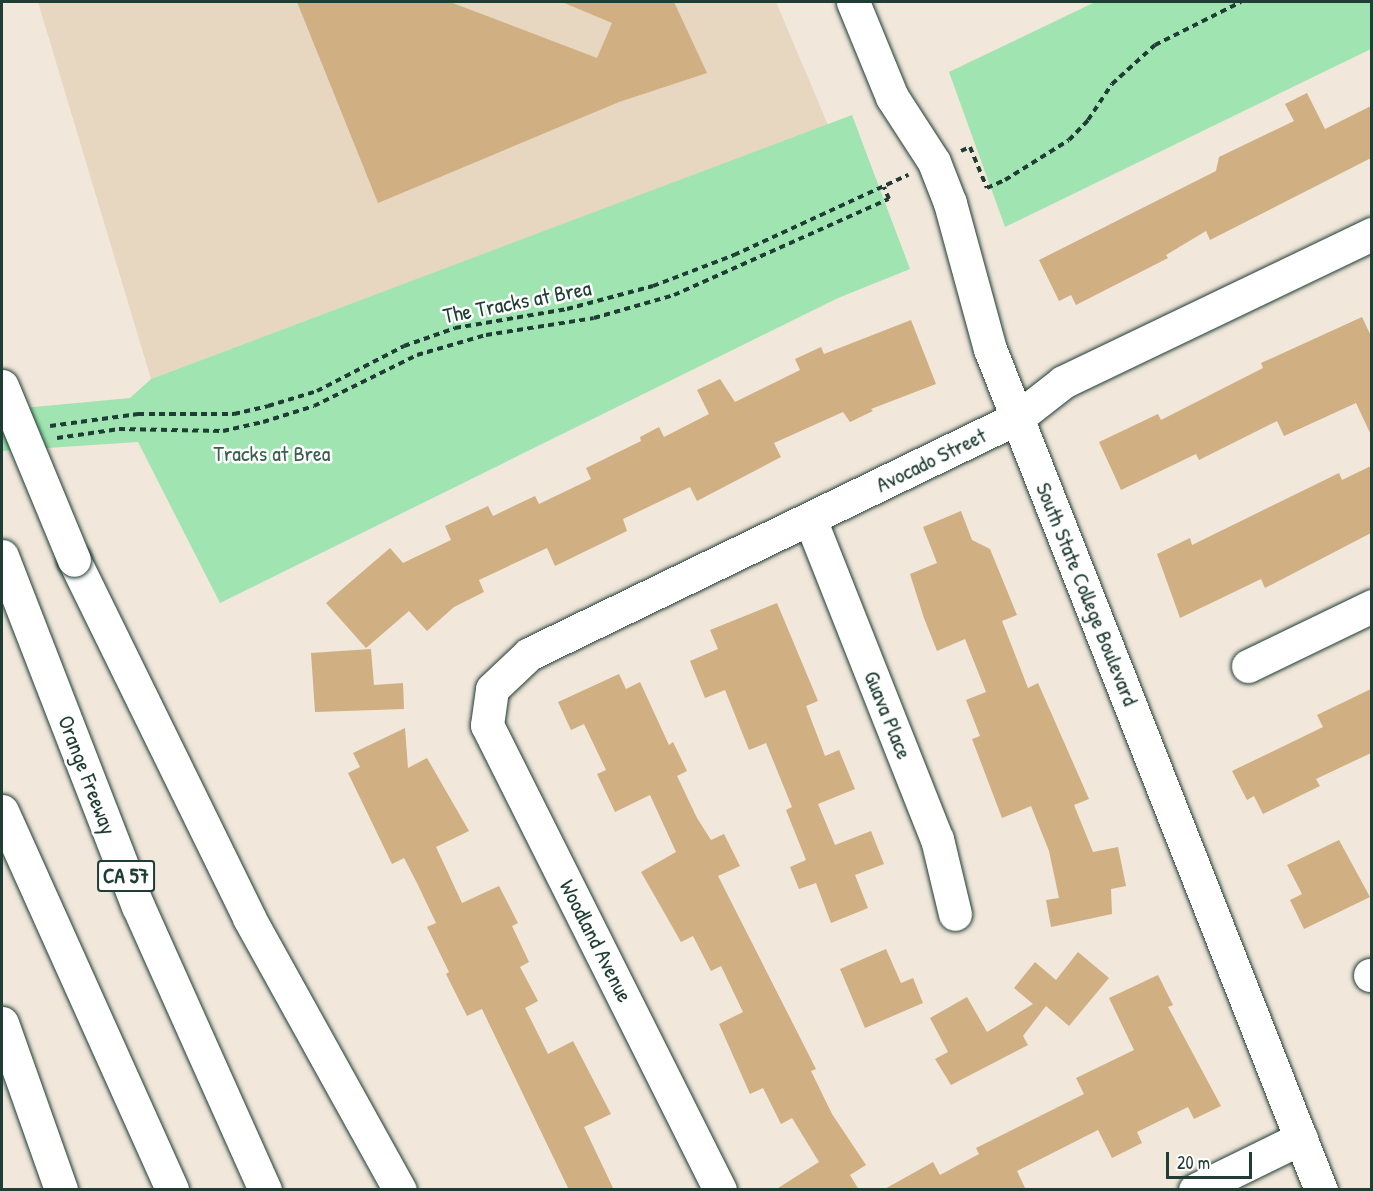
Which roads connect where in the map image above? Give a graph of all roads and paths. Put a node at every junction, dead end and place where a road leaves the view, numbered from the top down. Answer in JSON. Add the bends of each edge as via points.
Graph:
{"nodes":[{"id":1,"x":853,"y":2,"type":"edge"},
{"id":2,"x":1241,"y":2,"type":"edge"},
{"id":3,"x":970,"y":147,"type":"dead end"},
{"id":4,"x":890,"y":184,"type":"dead end"},
{"id":5,"x":884,"y":187,"type":"junction"},
{"id":6,"x":1371,"y":234,"type":"edge"},
{"id":7,"x":2,"y":386,"type":"edge"},
{"id":8,"x":1017,"y":418,"type":"junction"},
{"id":9,"x":43,"y":427,"type":"dead end"},
{"id":10,"x":45,"y":439,"type":"dead end"},
{"id":11,"x":810,"y":519,"type":"junction"},
{"id":12,"x":2,"y":556,"type":"edge"},
{"id":13,"x":1371,"y":606,"type":"edge"},
{"id":14,"x":1248,"y":666,"type":"dead end"},
{"id":15,"x":492,"y":689,"type":"joint"},
{"id":16,"x":2,"y":811,"type":"edge"},
{"id":17,"x":955,"y":914,"type":"dead end"},
{"id":18,"x":2,"y":1023,"type":"edge"},
{"id":19,"x":1301,"y":1138,"type":"junction"},
{"id":20,"x":61,"y":1190,"type":"edge"},
{"id":21,"x":172,"y":1190,"type":"edge"},
{"id":22,"x":265,"y":1190,"type":"edge"},
{"id":23,"x":400,"y":1190,"type":"edge"},
{"id":24,"x":720,"y":1190,"type":"edge"},
{"id":25,"x":1195,"y":1190,"type":"edge"},
{"id":26,"x":1321,"y":1190,"type":"edge"}],
"edges":[{"from":1,"to":8,"type":"main road","name":"South State College Boulevard","via":[[892,97],[934,162],[990,349]]},
{"from":2,"to":3,"type":"path","via":[[1155,45],[1112,84],[1069,140],[1005,180],[987,188]]},
{"from":4,"to":5,"type":"path","name":"The Tracks at Brea"},
{"from":5,"to":9,"type":"path","name":"The Tracks at Brea","via":[[734,255],[653,286],[567,309],[455,328],[404,346],[317,391],[268,406],[234,414],[138,414]]},
{"from":5,"to":10,"type":"path","via":[[890,199],[674,295],[594,318],[486,335],[417,354],[314,406],[263,422],[223,431],[119,429]]},
{"from":6,"to":8,"type":"main road","name":"Avocado Street","via":[[1063,382]]},
{"from":7,"to":23,"type":"main road","bridge":true,"via":[[74,560],[249,918]]},
{"from":8,"to":11,"type":"main road","name":"Avocado Street"},
{"from":8,"to":19,"type":"main road","name":"South State College Boulevard"},
{"from":11,"to":15,"type":"main road","name":"Avocado Street","via":[[529,654]]},
{"from":11,"to":17,"type":"main road","name":"Guava Place","via":[[937,839]]},
{"from":12,"to":22,"type":"main road","name":"Orange Freeway","number":"CA 57","via":[[138,906]]},
{"from":13,"to":14,"type":"main road"},
{"from":15,"to":24,"type":"main road","name":"Woodland Avenue","via":[[487,725]]},
{"from":16,"to":21,"type":"main road"},
{"from":18,"to":20,"type":"main road"},
{"from":19,"to":25,"type":"main road"},
{"from":19,"to":26,"type":"main road","name":"South State College Boulevard"}]}
